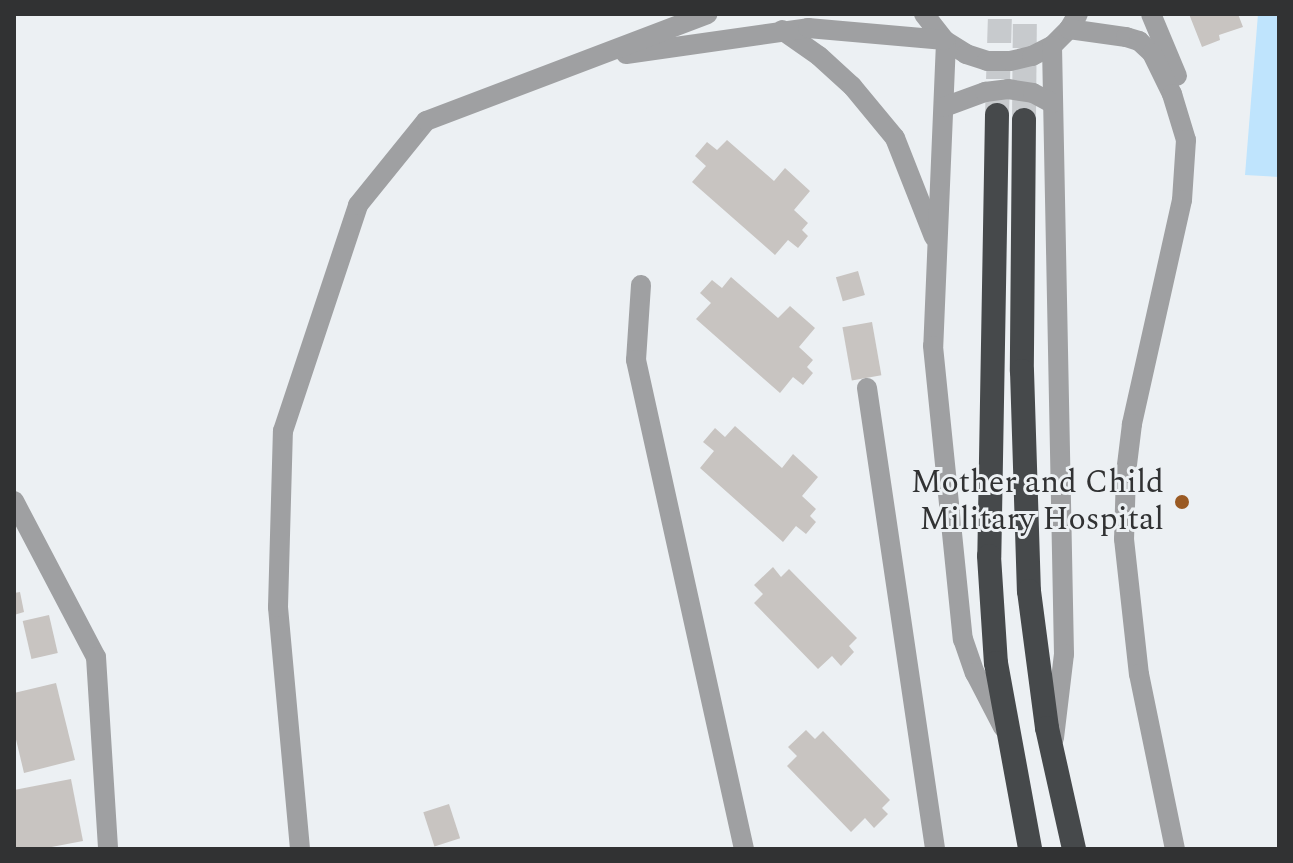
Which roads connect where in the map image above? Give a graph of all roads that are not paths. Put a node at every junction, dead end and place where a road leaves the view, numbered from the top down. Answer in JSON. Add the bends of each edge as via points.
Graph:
{"nodes":[{"id":1,"x":707,"y":14,"type":"edge"},
{"id":2,"x":924,"y":14,"type":"edge"},
{"id":3,"x":1094,"y":14,"type":"edge"},
{"id":4,"x":1151,"y":14,"type":"edge"},
{"id":5,"x":1073,"y":22,"type":"edge"},
{"id":6,"x":782,"y":30,"type":"junction"},
{"id":7,"x":945,"y":41,"type":"junction"},
{"id":8,"x":1052,"y":46,"type":"junction"},
{"id":9,"x":586,"y":60,"type":"junction"},
{"id":10,"x":1052,"y":103,"type":"junction"},
{"id":11,"x":944,"y":107,"type":"junction"},
{"id":12,"x":997,"y":115,"type":"tunnel mouth"},
{"id":13,"x":1024,"y":120,"type":"tunnel mouth"},
{"id":14,"x":1182,"y":200,"type":"junction"},
{"id":15,"x":937,"y":245,"type":"junction"},
{"id":16,"x":641,"y":285,"type":"dead end"},
{"id":17,"x":867,"y":388,"type":"dead end"},
{"id":18,"x":14,"y":501,"type":"edge"},
{"id":19,"x":1010,"y":740,"type":"junction"},
{"id":20,"x":1052,"y":750,"type":"junction"},
{"id":21,"x":108,"y":849,"type":"edge"},
{"id":22,"x":300,"y":849,"type":"edge"},
{"id":23,"x":744,"y":849,"type":"edge"},
{"id":24,"x":935,"y":849,"type":"edge"},
{"id":25,"x":1030,"y":849,"type":"edge"},
{"id":26,"x":1074,"y":849,"type":"edge"},
{"id":27,"x":1175,"y":849,"type":"edge"}],
"edges":[{"from":1,"to":9,"type":"street"},
{"from":2,"to":7,"type":"street"},
{"from":3,"to":5,"type":"street"},
{"from":4,"to":14,"type":"street","via":[[1197,132],[1194,182]]},
{"from":5,"to":8,"type":"street"},
{"from":5,"to":14,"type":"street","via":[[1139,41],[1152,53],[1184,127]]},
{"from":6,"to":7,"type":"street"},
{"from":6,"to":9,"type":"street"},
{"from":6,"to":15,"type":"street","via":[[852,86],[895,138]]},
{"from":7,"to":8,"type":"street","via":[[987,61],[1032,56]]},
{"from":7,"to":11,"type":"street"},
{"from":8,"to":10,"type":"street"},
{"from":9,"to":22,"type":"street","via":[[426,121],[358,205],[283,431],[278,607]]},
{"from":10,"to":11,"type":"street","via":[[1008,89]]},
{"from":10,"to":20,"type":"street","via":[[1064,654]]},
{"from":11,"to":15,"type":"street"},
{"from":12,"to":19,"type":"highway","via":[[989,556],[996,663]]},
{"from":13,"to":20,"type":"highway","via":[[1022,371],[1029,591]]},
{"from":14,"to":27,"type":"street","via":[[1132,424],[1124,539],[1139,674]]},
{"from":15,"to":19,"type":"street","via":[[933,346],[963,639]]},
{"from":16,"to":23,"type":"street","via":[[636,360]]},
{"from":17,"to":24,"type":"street"},
{"from":18,"to":21,"type":"street","via":[[96,657]]},
{"from":19,"to":25,"type":"highway"},
{"from":20,"to":26,"type":"highway"}]}
